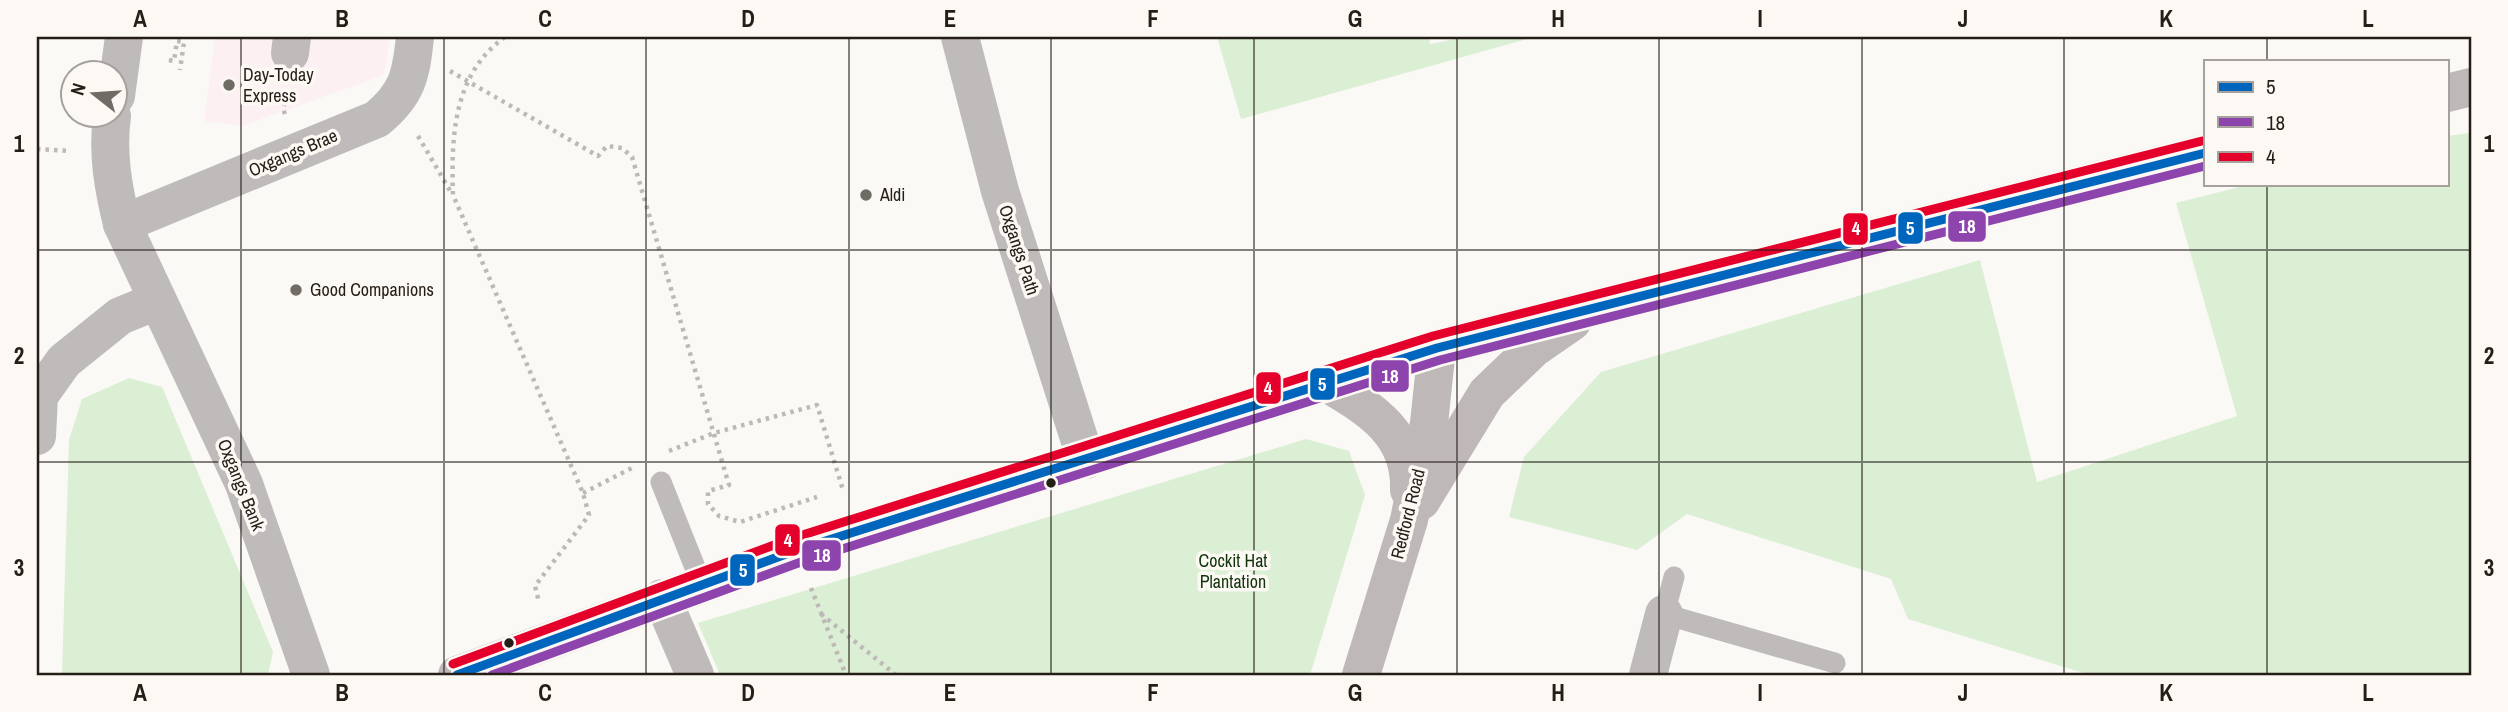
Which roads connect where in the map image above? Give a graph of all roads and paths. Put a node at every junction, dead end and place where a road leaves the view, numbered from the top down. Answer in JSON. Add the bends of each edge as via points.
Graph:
{"nodes":[{"id":1,"x":124,"y":37,"type":"edge"},
{"id":2,"x":505,"y":37,"type":"edge"},
{"id":3,"x":960,"y":37,"type":"edge"},
{"id":4,"x":291,"y":45,"type":"edge"},
{"id":5,"x":414,"y":48,"type":"edge"},
{"id":6,"x":121,"y":60,"type":"edge"},
{"id":7,"x":169,"y":60,"type":"dead end"},
{"id":8,"x":180,"y":70,"type":"dead end"},
{"id":9,"x":468,"y":80,"type":"junction"},
{"id":10,"x":2471,"y":87,"type":"edge"},
{"id":11,"x":2448,"y":93,"type":"edge"},
{"id":12,"x":398,"y":102,"type":"junction"},
{"id":13,"x":111,"y":130,"type":"edge"},
{"id":14,"x":320,"y":140,"type":"junction"},
{"id":15,"x":37,"y":149,"type":"edge"},
{"id":16,"x":73,"y":151,"type":"dead end"},
{"id":17,"x":2204,"y":153,"type":"edge"},
{"id":18,"x":453,"y":195,"type":"junction"},
{"id":19,"x":122,"y":224,"type":"junction"},
{"id":20,"x":157,"y":301,"type":"junction"},
{"id":21,"x":1589,"y":309,"type":"junction"},
{"id":22,"x":1437,"y":348,"type":"junction"},
{"id":23,"x":1328,"y":384,"type":"junction"},
{"id":24,"x":38,"y":396,"type":"edge"},
{"id":25,"x":714,"y":433,"type":"junction"},
{"id":26,"x":37,"y":436,"type":"edge"},
{"id":27,"x":664,"y":453,"type":"dead end"},
{"id":28,"x":1086,"y":460,"type":"junction"},
{"id":29,"x":640,"y":464,"type":"dead end"},
{"id":30,"x":661,"y":482,"type":"dead end"},
{"id":31,"x":583,"y":493,"type":"junction"},
{"id":32,"x":833,"y":493,"type":"dead end"},
{"id":33,"x":821,"y":496,"type":"dead end"},
{"id":34,"x":784,"y":507,"type":"junction"},
{"id":35,"x":1409,"y":520,"type":"junction"},
{"id":36,"x":797,"y":550,"type":"junction"},
{"id":37,"x":1674,"y":577,"type":"dead end"},
{"id":38,"x":702,"y":585,"type":"junction"},
{"id":39,"x":662,"y":598,"type":"junction"},
{"id":40,"x":821,"y":614,"type":"junction"},
{"id":41,"x":1664,"y":614,"type":"junction"},
{"id":42,"x":552,"y":641,"type":"junction"},
{"id":43,"x":1835,"y":663,"type":"dead end"},
{"id":44,"x":311,"y":675,"type":"edge"},
{"id":45,"x":457,"y":675,"type":"edge"},
{"id":46,"x":695,"y":675,"type":"edge"},
{"id":47,"x":846,"y":675,"type":"edge"},
{"id":48,"x":896,"y":675,"type":"edge"},
{"id":49,"x":1361,"y":675,"type":"edge"},
{"id":50,"x":1648,"y":675,"type":"edge"}],
"edges":[{"from":1,"to":6,"type":"street"},
{"from":2,"to":9,"type":"path"},
{"from":3,"to":28,"type":"street","name":"Oxgangs Path","via":[[1000,191]]},
{"from":4,"to":14,"type":"path","via":[[279,62],[289,96],[283,109],[288,118],[316,106]]},
{"from":5,"to":9,"type":"path"},
{"from":5,"to":12,"type":"street","via":[[409,81]]},
{"from":7,"to":8,"type":"path","via":[[174,61],[177,41],[184,42]]},
{"from":9,"to":18,"type":"path","via":[[456,110]]},
{"from":9,"to":25,"type":"path","via":[[598,156],[607,146],[622,148],[632,157]]},
{"from":10,"to":11,"type":"main road"},
{"from":12,"to":14,"type":"street","name":"Oxgangs Brae","via":[[377,119]]},
{"from":12,"to":18,"type":"path"},
{"from":13,"to":19,"type":"street","name":"Oxgangs Bank","via":[[112,184]]},
{"from":14,"to":19,"type":"street","name":"Oxgangs Brae"},
{"from":15,"to":16,"type":"path"},
{"from":17,"to":21,"type":"main road"},
{"from":18,"to":31,"type":"path"},
{"from":19,"to":20,"type":"street","name":"Oxgangs Bank"},
{"from":20,"to":24,"type":"street","via":[[120,316],[64,361]]},
{"from":20,"to":44,"type":"street","name":"Oxgangs Bank","via":[[244,484]]},
{"from":21,"to":22,"type":"main road"},
{"from":21,"to":35,"type":"main road","via":[[1533,349],[1487,393]]},
{"from":22,"to":23,"type":"main road"},
{"from":22,"to":35,"type":"main road","name":"Redford Road","via":[[1429,423]]},
{"from":23,"to":28,"type":"main road"},
{"from":23,"to":35,"type":"main road","via":[[1372,410],[1395,435],[1410,468]]},
{"from":24,"to":26,"type":"street"},
{"from":25,"to":27,"type":"path"},
{"from":25,"to":32,"type":"path","via":[[817,405],[845,490]]},
{"from":25,"to":34,"type":"path","via":[[729,485],[708,491],[708,503],[719,516],[740,522]]},
{"from":28,"to":36,"type":"main road"},
{"from":29,"to":31,"type":"path"},
{"from":30,"to":38,"type":"lane"},
{"from":31,"to":42,"type":"path","via":[[589,514],[534,586]]},
{"from":33,"to":34,"type":"path"},
{"from":34,"to":36,"type":"path"},
{"from":35,"to":49,"type":"main road","name":"Redford Road"},
{"from":36,"to":38,"type":"main road"},
{"from":36,"to":40,"type":"path"},
{"from":37,"to":41,"type":"lane"},
{"from":38,"to":39,"type":"main road"},
{"from":39,"to":42,"type":"main road"},
{"from":39,"to":46,"type":"street"},
{"from":40,"to":47,"type":"path"},
{"from":40,"to":48,"type":"path"},
{"from":41,"to":43,"type":"lane"},
{"from":41,"to":50,"type":"street"},
{"from":42,"to":45,"type":"main road"}]}
